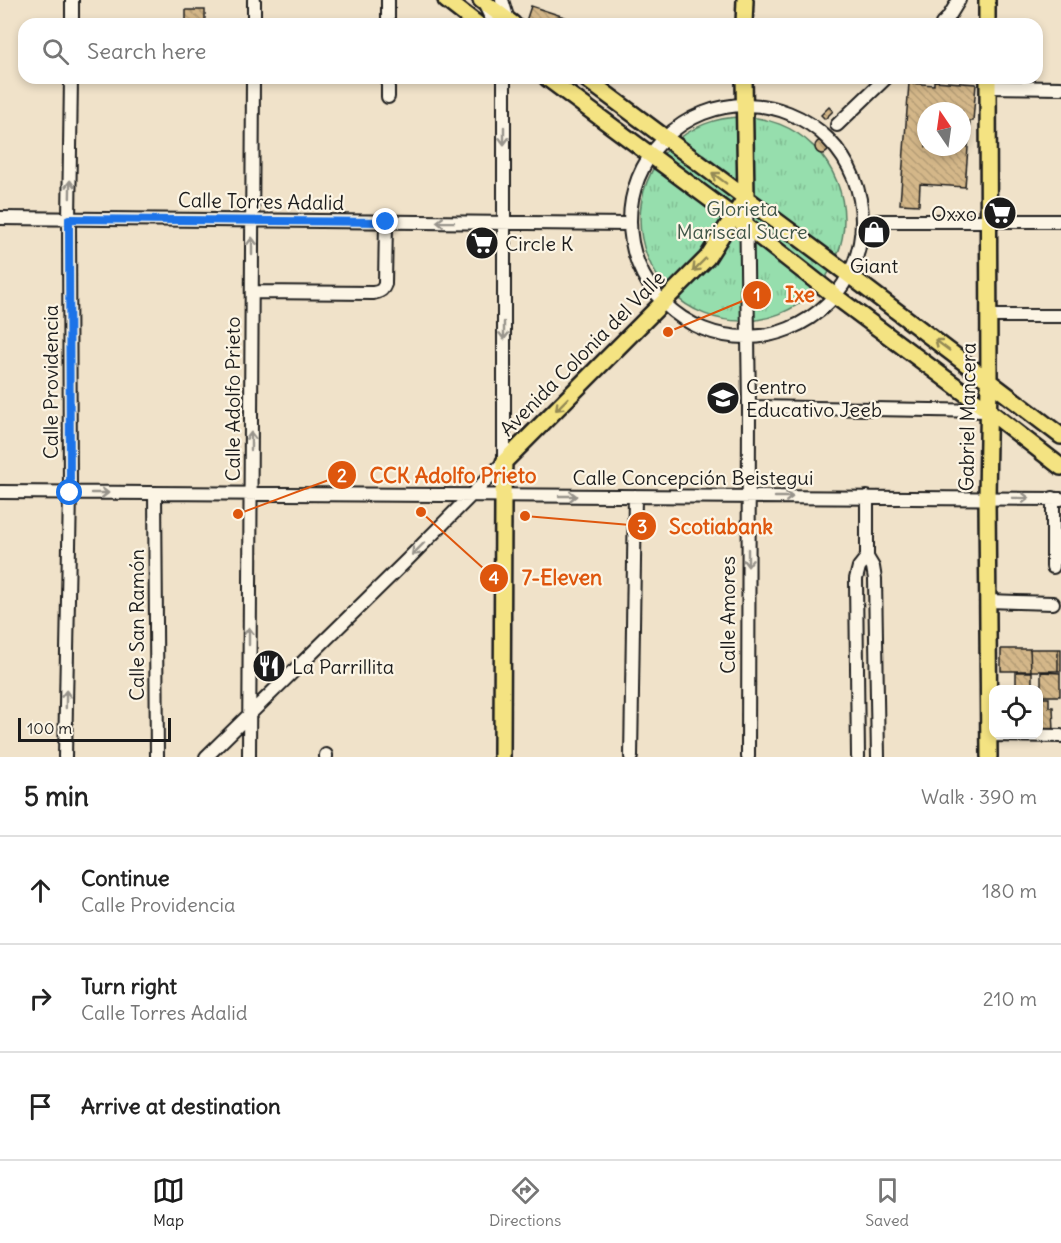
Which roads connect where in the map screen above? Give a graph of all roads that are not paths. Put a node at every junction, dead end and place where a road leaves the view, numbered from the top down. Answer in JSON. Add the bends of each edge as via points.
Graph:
{"nodes":[{"id":1,"x":72,"y":0,"type":"edge"},
{"id":2,"x":254,"y":0,"type":"edge"},
{"id":3,"x":388,"y":0,"type":"edge"},
{"id":4,"x":446,"y":0,"type":"edge"},
{"id":5,"x":502,"y":0,"type":"edge"},
{"id":6,"x":745,"y":0,"type":"edge"},
{"id":7,"x":959,"y":0,"type":"edge"},
{"id":8,"x":987,"y":0,"type":"edge"},
{"id":9,"x":485,"y":1,"type":"edge"},
{"id":10,"x":72,"y":18,"type":"edge"},
{"id":11,"x":254,"y":18,"type":"edge"},
{"id":12,"x":388,"y":18,"type":"edge"},
{"id":13,"x":469,"y":18,"type":"edge"},
{"id":14,"x":500,"y":18,"type":"edge"},
{"id":15,"x":504,"y":18,"type":"edge"},
{"id":16,"x":744,"y":18,"type":"edge"},
{"id":17,"x":948,"y":18,"type":"edge"},
{"id":18,"x":987,"y":18,"type":"edge"},
{"id":19,"x":71,"y":84,"type":"edge"},
{"id":20,"x":253,"y":84,"type":"edge"},
{"id":21,"x":388,"y":84,"type":"edge"},
{"id":22,"x":504,"y":84,"type":"edge"},
{"id":23,"x":556,"y":84,"type":"edge"},
{"id":24,"x":593,"y":84,"type":"edge"},
{"id":25,"x":744,"y":84,"type":"edge"},
{"id":26,"x":880,"y":84,"type":"edge"},
{"id":27,"x":988,"y":84,"type":"edge"},
{"id":28,"x":1003,"y":84,"type":"edge"},
{"id":29,"x":1061,"y":88,"type":"edge"},
{"id":30,"x":388,"y":97,"type":"dead end"},
{"id":31,"x":744,"y":105,"type":"junction"},
{"id":32,"x":837,"y":126,"type":"dead end"},
{"id":33,"x":666,"y":137,"type":"junction"},
{"id":34,"x":650,"y":155,"type":"junction"},
{"id":35,"x":746,"y":197,"type":"junction"},
{"id":36,"x":0,"y":218,"type":"edge"},
{"id":37,"x":69,"y":219,"type":"junction"},
{"id":38,"x":252,"y":221,"type":"junction"},
{"id":39,"x":878,"y":221,"type":"dead end"},
{"id":40,"x":989,"y":221,"type":"junction"},
{"id":41,"x":1061,"y":221,"type":"edge"},
{"id":42,"x":386,"y":222,"type":"junction"},
{"id":43,"x":740,"y":222,"type":"junction"},
{"id":44,"x":504,"y":223,"type":"junction"},
{"id":45,"x":630,"y":224,"type":"junction"},
{"id":46,"x":849,"y":275,"type":"junction"},
{"id":47,"x":252,"y":292,"type":"junction"},
{"id":48,"x":834,"y":296,"type":"junction"},
{"id":49,"x":663,"y":302,"type":"junction"},
{"id":50,"x":989,"y":316,"type":"junction"},
{"id":51,"x":1061,"y":316,"type":"edge"},
{"id":52,"x":748,"y":337,"type":"junction"},
{"id":53,"x":989,"y":381,"type":"junction"},
{"id":54,"x":749,"y":407,"type":"junction"},
{"id":55,"x":989,"y":411,"type":"junction"},
{"id":56,"x":1061,"y":436,"type":"edge"},
{"id":57,"x":504,"y":462,"type":"junction"},
{"id":58,"x":1061,"y":467,"type":"edge"},
{"id":59,"x":0,"y":492,"type":"edge"},
{"id":60,"x":70,"y":493,"type":"junction"},
{"id":61,"x":155,"y":493,"type":"junction"},
{"id":62,"x":250,"y":494,"type":"junction"},
{"id":63,"x":472,"y":495,"type":"junction"},
{"id":64,"x":503,"y":495,"type":"junction"},
{"id":65,"x":635,"y":496,"type":"junction"},
{"id":66,"x":748,"y":497,"type":"junction"},
{"id":67,"x":867,"y":497,"type":"junction"},
{"id":68,"x":987,"y":498,"type":"junction"},
{"id":69,"x":1057,"y":498,"type":"edge"},
{"id":70,"x":867,"y":557,"type":"junction"},
{"id":71,"x":1053,"y":567,"type":"dead end"},
{"id":72,"x":988,"y":602,"type":"junction"},
{"id":73,"x":1053,"y":603,"type":"dead end"},
{"id":74,"x":857,"y":703,"type":"junction"},
{"id":75,"x":878,"y":704,"type":"junction"},
{"id":76,"x":249,"y":715,"type":"junction"},
{"id":77,"x":989,"y":735,"type":"edge"},
{"id":78,"x":1043,"y":736,"type":"edge"},
{"id":79,"x":1061,"y":736,"type":"edge"},
{"id":80,"x":989,"y":739,"type":"edge"},
{"id":81,"x":65,"y":757,"type":"edge"},
{"id":82,"x":157,"y":757,"type":"edge"},
{"id":83,"x":206,"y":757,"type":"edge"},
{"id":84,"x":249,"y":757,"type":"edge"},
{"id":85,"x":502,"y":757,"type":"edge"},
{"id":86,"x":631,"y":757,"type":"edge"},
{"id":87,"x":748,"y":757,"type":"edge"},
{"id":88,"x":858,"y":757,"type":"edge"},
{"id":89,"x":878,"y":757,"type":"edge"},
{"id":90,"x":989,"y":757,"type":"edge"}],
"edges":[{"from":1,"to":10,"type":"street"},
{"from":2,"to":11,"type":"street"},
{"from":3,"to":12,"type":"street"},
{"from":4,"to":13,"type":"main road"},
{"from":5,"to":15,"type":"street"},
{"from":6,"to":16,"type":"main road"},
{"from":7,"to":17,"type":"street"},
{"from":8,"to":18,"type":"main road"},
{"from":9,"to":14,"type":"main road"},
{"from":37,"to":19,"type":"street","name":"Calle Providencia","one_way":true},
{"from":20,"to":38,"type":"street","name":"Calle Adolfo Prieto"},
{"from":21,"to":30,"type":"street"},
{"from":22,"to":44,"type":"street","one_way":true},
{"from":23,"to":34,"type":"main road"},
{"from":24,"to":33,"type":"main road"},
{"from":25,"to":31,"type":"main road"},
{"from":26,"to":32,"type":"street"},
{"from":27,"to":40,"type":"main road","name":"Gabriel Mancera"},
{"from":28,"to":29,"type":"street"},
{"from":31,"to":33,"type":"street","via":[[703,113]]},
{"from":31,"to":35,"type":"main road"},
{"from":31,"to":46,"type":"street","via":[[794,115],[817,128],[839,150],[854,176],[862,204],[859,248]]},
{"from":33,"to":34,"type":"street"},
{"from":35,"to":33,"type":"main road","one_way":true},
{"from":34,"to":43,"type":"main road"},
{"from":34,"to":45,"type":"street","via":[[638,177]]},
{"from":35,"to":43,"type":"main road","name":"Avenida Colonia del Valle"},
{"from":35,"to":46,"type":"main road"},
{"from":36,"to":37,"type":"street","name":"Calle Torres Adalid"},
{"from":37,"to":38,"type":"street","name":"Calle Torres Adalid"},
{"from":37,"to":60,"type":"street","name":"Calle Providencia"},
{"from":38,"to":42,"type":"street","name":"Calle Torres Adalid"},
{"from":47,"to":38,"type":"street","name":"Calle Adolfo Prieto","one_way":true},
{"from":39,"to":40,"type":"street"},
{"from":40,"to":41,"type":"street"},
{"from":40,"to":50,"type":"main road","name":"Gabriel Mancera"},
{"from":44,"to":42,"type":"street","name":"Calle Torres Adalid","one_way":true},
{"from":42,"to":47,"type":"street","via":[[385,284],[380,292]]},
{"from":43,"to":48,"type":"main road"},
{"from":43,"to":49,"type":"main road","name":"Avenida Colonia del Valle","one_way":true},
{"from":43,"to":52,"type":"street","name":"Calle Amores"},
{"from":44,"to":45,"type":"street","name":"Calle Torres Adalid"},
{"from":44,"to":57,"type":"street","one_way":true},
{"from":45,"to":49,"type":"street","via":[[636,258]]},
{"from":46,"to":48,"type":"street"},
{"from":53,"to":46,"type":"main road","one_way":true},
{"from":62,"to":47,"type":"street","name":"Calle Adolfo Prieto","one_way":true},
{"from":48,"to":52,"type":"street","via":[[821,310],[794,326]]},
{"from":48,"to":55,"type":"main road"},
{"from":49,"to":52,"type":"street","via":[[700,328]]},
{"from":49,"to":57,"type":"main road","name":"Avenida Colonia del Valle","one_way":true},
{"from":50,"to":51,"type":"street"},
{"from":50,"to":53,"type":"main road","name":"Gabriel Mancera"},
{"from":52,"to":54,"type":"street","name":"Calle Amores"},
{"from":53,"to":55,"type":"main road","name":"Gabriel Mancera"},
{"from":53,"to":56,"type":"main road"},
{"from":54,"to":55,"type":"street"},
{"from":54,"to":66,"type":"street","name":"Calle Amores"},
{"from":55,"to":58,"type":"main road"},
{"from":55,"to":68,"type":"main road","name":"Gabriel Mancera"},
{"from":57,"to":63,"type":"street","name":"Avenida Colonia del Valle"},
{"from":57,"to":64,"type":"main road"},
{"from":59,"to":60,"type":"street","name":"Calle Concepción Beistegui"},
{"from":60,"to":61,"type":"street","name":"Calle Concepción Beistegui","one_way":true},
{"from":81,"to":60,"type":"street","name":"Calle Providencia","one_way":true},
{"from":61,"to":62,"type":"street","name":"Calle Concepción Beistegui"},
{"from":61,"to":82,"type":"street","name":"Calle San Ramón"},
{"from":62,"to":63,"type":"street","name":"Calle Concepción Beistegui"},
{"from":76,"to":62,"type":"street","name":"Calle Adolfo Prieto","one_way":true},
{"from":63,"to":64,"type":"street","name":"Calle Concepción Beistegui"},
{"from":63,"to":76,"type":"street","name":"Avenida Colonia del Valle","one_way":true},
{"from":64,"to":65,"type":"street","name":"Calle Concepción Beistegui","one_way":true},
{"from":64,"to":85,"type":"main road"},
{"from":65,"to":66,"type":"street","name":"Calle Concepción Beistegui"},
{"from":65,"to":86,"type":"street"},
{"from":66,"to":67,"type":"street","name":"Calle Concepción Beistegui","one_way":true},
{"from":66,"to":87,"type":"street","name":"Calle Amores","one_way":true},
{"from":67,"to":68,"type":"street","name":"Calle Concepción Beistegui"},
{"from":67,"to":70,"type":"street"},
{"from":68,"to":69,"type":"street","name":"Calle Concepción Beistegui","one_way":true},
{"from":68,"to":72,"type":"main road","name":"Gabriel Mancera"},
{"from":69,"to":71,"type":"street"},
{"from":70,"to":74,"type":"street","via":[[856,579]]},
{"from":70,"to":75,"type":"street","via":[[875,579]]},
{"from":72,"to":73,"type":"street"},
{"from":72,"to":77,"type":"main road","name":"Gabriel Mancera"},
{"from":74,"to":75,"type":"street"},
{"from":74,"to":88,"type":"street"},
{"from":75,"to":89,"type":"street"},
{"from":76,"to":83,"type":"street","name":"Avenida Colonia del Valle"},
{"from":76,"to":84,"type":"street","name":"Calle Adolfo Prieto"},
{"from":78,"to":79,"type":"street"},
{"from":80,"to":90,"type":"main road","name":"Gabriel Mancera"}]}
